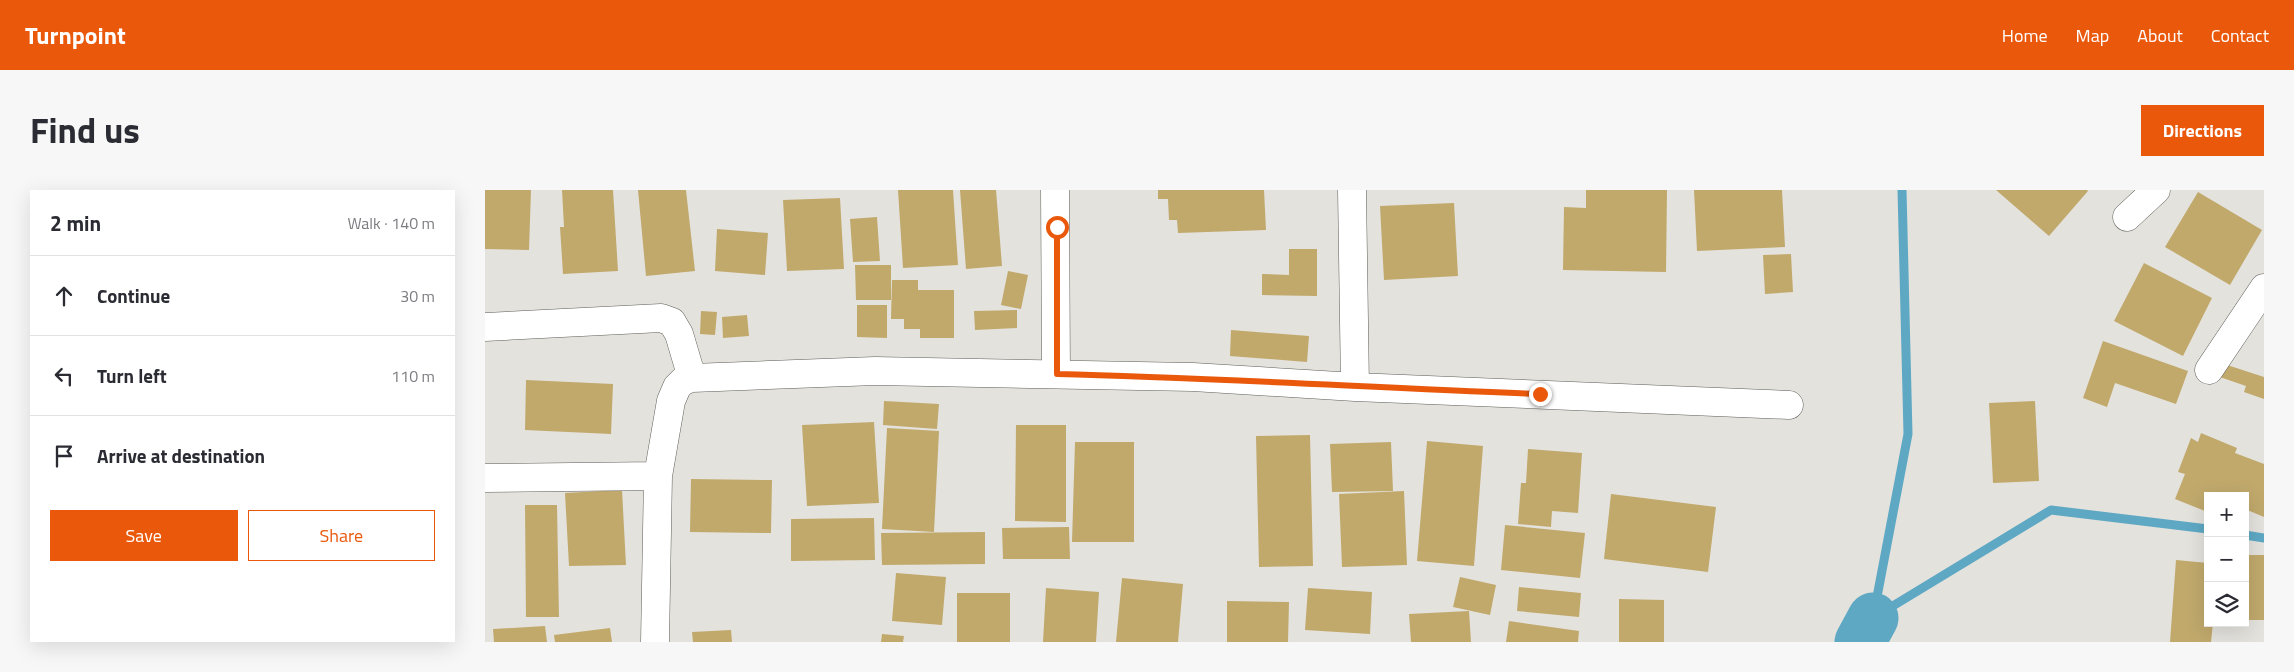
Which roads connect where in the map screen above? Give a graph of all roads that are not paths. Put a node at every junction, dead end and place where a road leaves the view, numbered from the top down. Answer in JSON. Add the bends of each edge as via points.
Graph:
{"nodes":[{"id":1,"x":1055,"y":190,"type":"edge"},
{"id":2,"x":1352,"y":190,"type":"edge"},
{"id":3,"x":2155,"y":190,"type":"edge"},
{"id":4,"x":2127,"y":217,"type":"dead end"},
{"id":5,"x":2264,"y":288,"type":"edge"},
{"id":6,"x":485,"y":327,"type":"edge"},
{"id":7,"x":2209,"y":370,"type":"dead end"},
{"id":8,"x":1057,"y":374,"type":"junction"},
{"id":9,"x":692,"y":378,"type":"junction"},
{"id":10,"x":1355,"y":387,"type":"junction"},
{"id":11,"x":1789,"y":405,"type":"dead end"},
{"id":12,"x":658,"y":476,"type":"junction"},
{"id":13,"x":485,"y":478,"type":"edge"},
{"id":14,"x":655,"y":642,"type":"edge"}],
"edges":[{"from":1,"to":8,"type":"street"},
{"from":2,"to":10,"type":"street"},
{"from":3,"to":4,"type":"street"},
{"from":5,"to":7,"type":"street"},
{"from":6,"to":9,"type":"street","via":[[661,318],[672,322],[679,334]]},
{"from":8,"to":9,"type":"street","via":[[875,371]]},
{"from":8,"to":10,"type":"street","via":[[1193,377]]},
{"from":9,"to":12,"type":"street","via":[[677,387],[671,401]]},
{"from":10,"to":11,"type":"street"},
{"from":12,"to":13,"type":"street"},
{"from":12,"to":14,"type":"street"}]}
